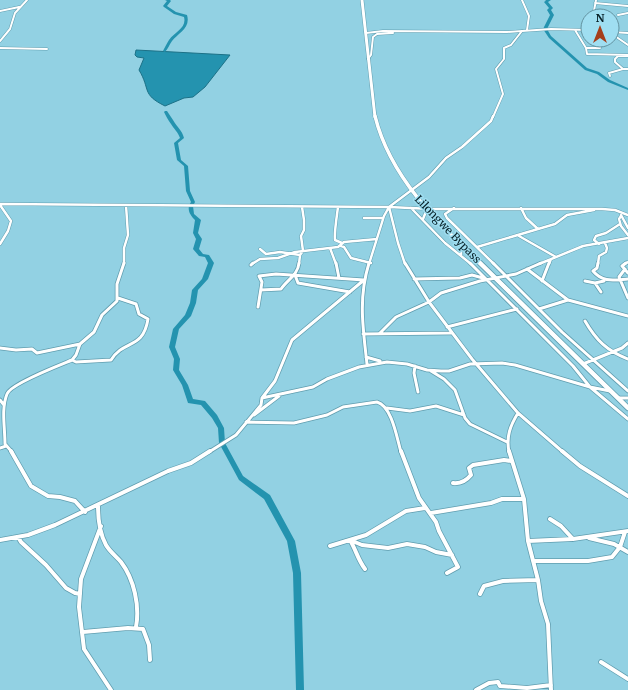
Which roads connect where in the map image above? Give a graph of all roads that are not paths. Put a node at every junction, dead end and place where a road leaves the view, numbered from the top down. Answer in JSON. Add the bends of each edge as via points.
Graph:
{"nodes":[{"id":1,"x":27,"y":0,"type":"edge"},
{"id":2,"x":362,"y":0,"type":"edge"},
{"id":3,"x":522,"y":0,"type":"edge"},
{"id":4,"x":596,"y":1,"type":"edge"},
{"id":5,"x":628,"y":6,"type":"edge"},
{"id":6,"x":20,"y":7,"type":"junction"},
{"id":7,"x":0,"y":11,"type":"edge"},
{"id":8,"x":575,"y":30,"type":"junction"},
{"id":9,"x":580,"y":30,"type":"edge"},
{"id":10,"x":524,"y":31,"type":"junction"},
{"id":11,"x":366,"y":33,"type":"junction"},
{"id":12,"x":580,"y":38,"type":"edge"},
{"id":13,"x":620,"y":39,"type":"edge"},
{"id":14,"x":0,"y":41,"type":"edge"},
{"id":15,"x":628,"y":45,"type":"edge"},
{"id":16,"x":0,"y":48,"type":"edge"},
{"id":17,"x":586,"y":48,"type":"edge"},
{"id":18,"x":47,"y":49,"type":"dead end"},
{"id":19,"x":628,"y":56,"type":"edge"},
{"id":20,"x":368,"y":59,"type":"junction"},
{"id":21,"x":623,"y":69,"type":"junction"},
{"id":22,"x":628,"y":69,"type":"edge"},
{"id":23,"x":610,"y":76,"type":"dead end"},
{"id":24,"x":411,"y":190,"type":"junction"},
{"id":25,"x":0,"y":204,"type":"edge"},
{"id":26,"x":126,"y":206,"type":"junction"},
{"id":27,"x":338,"y":206,"type":"junction"},
{"id":28,"x":302,"y":207,"type":"junction"},
{"id":29,"x":389,"y":207,"type":"junction"},
{"id":30,"x":410,"y":207,"type":"junction"},
{"id":31,"x":454,"y":208,"type":"junction"},
{"id":32,"x":522,"y":208,"type":"junction"},
{"id":33,"x":427,"y":209,"type":"junction"},
{"id":34,"x":598,"y":209,"type":"junction"},
{"id":35,"x":621,"y":215,"type":"junction"},
{"id":36,"x":628,"y":215,"type":"edge"},
{"id":37,"x":364,"y":218,"type":"dead end"},
{"id":38,"x":383,"y":218,"type":"junction"},
{"id":39,"x":422,"y":219,"type":"junction"},
{"id":40,"x":620,"y":224,"type":"junction"},
{"id":41,"x":628,"y":228,"type":"edge"},
{"id":42,"x":538,"y":229,"type":"junction"},
{"id":43,"x":628,"y":235,"type":"edge"},
{"id":44,"x":519,"y":236,"type":"junction"},
{"id":45,"x":628,"y":238,"type":"edge"},
{"id":46,"x":378,"y":239,"type":"junction"},
{"id":47,"x":605,"y":243,"type":"junction"},
{"id":48,"x":0,"y":244,"type":"edge"},
{"id":49,"x":341,"y":244,"type":"junction"},
{"id":50,"x":461,"y":244,"type":"junction"},
{"id":51,"x":599,"y":244,"type":"junction"},
{"id":52,"x":477,"y":247,"type":"junction"},
{"id":53,"x":330,"y":248,"type":"junction"},
{"id":54,"x":260,"y":249,"type":"dead end"},
{"id":55,"x":303,"y":251,"type":"junction"},
{"id":56,"x":288,"y":254,"type":"junction"},
{"id":57,"x":300,"y":255,"type":"junction"},
{"id":58,"x":461,"y":255,"type":"junction"},
{"id":59,"x":556,"y":257,"type":"junction"},
{"id":60,"x":551,"y":259,"type":"junction"},
{"id":61,"x":628,"y":262,"type":"edge"},
{"id":62,"x":371,"y":263,"type":"junction"},
{"id":63,"x":251,"y":266,"type":"dead end"},
{"id":64,"x":527,"y":269,"type":"junction"},
{"id":65,"x":627,"y":271,"type":"edge"},
{"id":66,"x":295,"y":275,"type":"junction"},
{"id":67,"x":506,"y":276,"type":"junction"},
{"id":68,"x":339,"y":278,"type":"junction"},
{"id":69,"x":495,"y":278,"type":"junction"},
{"id":70,"x":414,"y":279,"type":"junction"},
{"id":71,"x":486,"y":279,"type":"junction"},
{"id":72,"x":628,"y":279,"type":"edge"},
{"id":73,"x":364,"y":280,"type":"junction"},
{"id":74,"x":622,"y":280,"type":"junction"},
{"id":75,"x":542,"y":281,"type":"junction"},
{"id":76,"x":585,"y":281,"type":"dead end"},
{"id":77,"x":606,"y":281,"type":"junction"},
{"id":78,"x":595,"y":283,"type":"junction"},
{"id":79,"x":261,"y":290,"type":"junction"},
{"id":80,"x":350,"y":292,"type":"junction"},
{"id":81,"x":601,"y":292,"type":"dead end"},
{"id":82,"x":118,"y":298,"type":"junction"},
{"id":83,"x":628,"y":298,"type":"edge"},
{"id":84,"x":568,"y":300,"type":"junction"},
{"id":85,"x":429,"y":302,"type":"junction"},
{"id":86,"x":258,"y":307,"type":"dead end"},
{"id":87,"x":517,"y":309,"type":"junction"},
{"id":88,"x":539,"y":309,"type":"junction"},
{"id":89,"x":628,"y":316,"type":"edge"},
{"id":90,"x":585,"y":321,"type":"dead end"},
{"id":91,"x":446,"y":326,"type":"junction"},
{"id":92,"x":380,"y":332,"type":"junction"},
{"id":93,"x":451,"y":332,"type":"junction"},
{"id":94,"x":363,"y":334,"type":"junction"},
{"id":95,"x":628,"y":343,"type":"edge"},
{"id":96,"x":80,"y":344,"type":"junction"},
{"id":97,"x":0,"y":348,"type":"edge"},
{"id":98,"x":612,"y":353,"type":"junction"},
{"id":99,"x":366,"y":357,"type":"junction"},
{"id":100,"x":628,"y":359,"type":"edge"},
{"id":101,"x":72,"y":360,"type":"junction"},
{"id":102,"x":594,"y":360,"type":"junction"},
{"id":103,"x":382,"y":362,"type":"junction"},
{"id":104,"x":367,"y":364,"type":"junction"},
{"id":105,"x":583,"y":364,"type":"junction"},
{"id":106,"x":477,"y":365,"type":"junction"},
{"id":107,"x":415,"y":366,"type":"junction"},
{"id":108,"x":427,"y":370,"type":"junction"},
{"id":109,"x":590,"y":386,"type":"junction"},
{"id":110,"x":610,"y":391,"type":"junction"},
{"id":111,"x":628,"y":391,"type":"edge"},
{"id":112,"x":418,"y":392,"type":"dead end"},
{"id":113,"x":282,"y":394,"type":"junction"},
{"id":114,"x":262,"y":398,"type":"junction"},
{"id":115,"x":618,"y":398,"type":"junction"},
{"id":116,"x":628,"y":398,"type":"edge"},
{"id":117,"x":0,"y":400,"type":"edge"},
{"id":118,"x":4,"y":404,"type":"junction"},
{"id":119,"x":387,"y":408,"type":"junction"},
{"id":120,"x":628,"y":408,"type":"edge"},
{"id":121,"x":518,"y":413,"type":"junction"},
{"id":122,"x":464,"y":416,"type":"junction"},
{"id":123,"x":628,"y":419,"type":"edge"},
{"id":124,"x":246,"y":422,"type":"junction"},
{"id":125,"x":507,"y":442,"type":"junction"},
{"id":126,"x":6,"y":446,"type":"junction"},
{"id":127,"x":0,"y":448,"type":"edge"},
{"id":128,"x":511,"y":461,"type":"junction"},
{"id":129,"x":453,"y":483,"type":"dead end"},
{"id":130,"x":628,"y":496,"type":"edge"},
{"id":131,"x":524,"y":499,"type":"junction"},
{"id":132,"x":98,"y":506,"type":"junction"},
{"id":133,"x":425,"y":508,"type":"junction"},
{"id":134,"x":85,"y":512,"type":"junction"},
{"id":135,"x":431,"y":513,"type":"junction"},
{"id":136,"x":550,"y":519,"type":"dead end"},
{"id":137,"x":102,"y":526,"type":"junction"},
{"id":138,"x":626,"y":531,"type":"edge"},
{"id":139,"x":18,"y":537,"type":"junction"},
{"id":140,"x":586,"y":537,"type":"junction"},
{"id":141,"x":574,"y":539,"type":"junction"},
{"id":142,"x":0,"y":540,"type":"edge"},
{"id":143,"x":350,"y":540,"type":"junction"},
{"id":144,"x":528,"y":541,"type":"junction"},
{"id":145,"x":330,"y":546,"type":"dead end"},
{"id":146,"x":620,"y":546,"type":"junction"},
{"id":147,"x":628,"y":552,"type":"edge"},
{"id":148,"x":452,"y":555,"type":"junction"},
{"id":149,"x":533,"y":561,"type":"junction"},
{"id":150,"x":364,"y":569,"type":"dead end"},
{"id":151,"x":447,"y":573,"type":"dead end"},
{"id":152,"x":538,"y":580,"type":"junction"},
{"id":153,"x":80,"y":594,"type":"junction"},
{"id":154,"x":480,"y":594,"type":"dead end"},
{"id":155,"x":136,"y":627,"type":"junction"},
{"id":156,"x":83,"y":632,"type":"junction"},
{"id":157,"x":150,"y":660,"type":"dead end"},
{"id":158,"x":602,"y":662,"type":"dead end"},
{"id":159,"x":628,"y":679,"type":"edge"},
{"id":160,"x":551,"y":688,"type":"edge"},
{"id":161,"x":111,"y":690,"type":"edge"},
{"id":162,"x":476,"y":690,"type":"edge"}],
"edges":[{"from":1,"to":6,"type":"street"},
{"from":2,"to":11,"type":"main road","name":"Lilongwe Bypass"},
{"from":3,"to":10,"type":"street","via":[[529,16]]},
{"from":4,"to":5,"type":"street"},
{"from":6,"to":7,"type":"street"},
{"from":6,"to":14,"type":"street","via":[[14,15],[10,30]]},
{"from":8,"to":9,"type":"street"},
{"from":8,"to":10,"type":"street"},
{"from":8,"to":12,"type":"street"},
{"from":10,"to":11,"type":"street"},
{"from":10,"to":20,"type":"street","via":[[377,34],[373,37],[371,55]]},
{"from":10,"to":24,"type":"street","via":[[511,45],[504,48],[504,59],[496,69],[503,94],[491,121]]},
{"from":11,"to":20,"type":"main road","name":"Lilongwe Bypass"},
{"from":13,"to":15,"type":"street"},
{"from":16,"to":18,"type":"street"},
{"from":17,"to":19,"type":"street","via":[[586,53],[589,54]]},
{"from":19,"to":21,"type":"street","via":[[619,56],[615,59]]},
{"from":20,"to":24,"type":"main road","name":"Lilongwe Bypass","via":[[378,129],[390,158]]},
{"from":21,"to":22,"type":"street"},
{"from":21,"to":23,"type":"street","via":[[609,73]]},
{"from":24,"to":29,"type":"street"},
{"from":24,"to":33,"type":"main road","name":"Lilongwe Bypass"},
{"from":25,"to":26,"type":"street"},
{"from":25,"to":48,"type":"street","via":[[11,222],[5,239]]},
{"from":26,"to":28,"type":"street"},
{"from":26,"to":82,"type":"street","via":[[128,234],[124,248],[124,265],[117,284]]},
{"from":27,"to":28,"type":"street"},
{"from":27,"to":29,"type":"street"},
{"from":27,"to":49,"type":"street","via":[[334,235],[335,240]]},
{"from":28,"to":55,"type":"street"},
{"from":29,"to":30,"type":"street"},
{"from":29,"to":38,"type":"street"},
{"from":29,"to":70,"type":"street","via":[[402,256]]},
{"from":30,"to":33,"type":"street"},
{"from":30,"to":39,"type":"street"},
{"from":31,"to":32,"type":"street"},
{"from":31,"to":33,"type":"street"},
{"from":31,"to":52,"type":"street","via":[[446,212],[445,216]]},
{"from":32,"to":34,"type":"street"},
{"from":32,"to":42,"type":"street","via":[[526,218]]},
{"from":33,"to":39,"type":"street"},
{"from":33,"to":50,"type":"main road","name":"Lilongwe Bypass"},
{"from":34,"to":35,"type":"street","via":[[608,209]]},
{"from":34,"to":42,"type":"street","via":[[567,215],[557,224]]},
{"from":35,"to":36,"type":"street"},
{"from":35,"to":40,"type":"street"},
{"from":35,"to":41,"type":"street"},
{"from":37,"to":38,"type":"street"},
{"from":38,"to":46,"type":"street"},
{"from":39,"to":58,"type":"street","via":[[445,243]]},
{"from":40,"to":43,"type":"street"},
{"from":40,"to":51,"type":"street","via":[[596,236],[594,240]]},
{"from":42,"to":44,"type":"street"},
{"from":44,"to":52,"type":"street"},
{"from":44,"to":59,"type":"street"},
{"from":45,"to":47,"type":"street"},
{"from":46,"to":49,"type":"street"},
{"from":46,"to":62,"type":"street"},
{"from":47,"to":51,"type":"street"},
{"from":47,"to":77,"type":"street","via":[[606,252],[600,254],[593,271]]},
{"from":49,"to":53,"type":"street"},
{"from":49,"to":62,"type":"street","via":[[351,258]]},
{"from":50,"to":58,"type":"street"},
{"from":50,"to":69,"type":"main road","name":"Lilongwe Bypass"},
{"from":51,"to":59,"type":"street","via":[[583,246]]},
{"from":52,"to":67,"type":"street"},
{"from":53,"to":55,"type":"street"},
{"from":53,"to":68,"type":"street"},
{"from":54,"to":56,"type":"street","via":[[266,254]]},
{"from":55,"to":56,"type":"street"},
{"from":55,"to":57,"type":"street"},
{"from":56,"to":57,"type":"street"},
{"from":56,"to":63,"type":"street","via":[[278,258],[260,259]]},
{"from":57,"to":66,"type":"street","via":[[300,268]]},
{"from":58,"to":71,"type":"street"},
{"from":59,"to":60,"type":"street"},
{"from":60,"to":64,"type":"street"},
{"from":60,"to":75,"type":"street"},
{"from":61,"to":65,"type":"street","via":[[622,264]]},
{"from":62,"to":73,"type":"street"},
{"from":64,"to":67,"type":"street"},
{"from":64,"to":75,"type":"street"},
{"from":65,"to":74,"type":"street","via":[[619,276]]},
{"from":66,"to":68,"type":"street"},
{"from":66,"to":79,"type":"street","via":[[286,281],[281,289]]},
{"from":66,"to":79,"type":"street","via":[[259,276],[262,282]]},
{"from":66,"to":80,"type":"street","via":[[298,283]]},
{"from":67,"to":69,"type":"street"},
{"from":67,"to":88,"type":"street"},
{"from":68,"to":73,"type":"street"},
{"from":69,"to":71,"type":"street"},
{"from":69,"to":105,"type":"main road","name":"Lilongwe Bypass"},
{"from":70,"to":71,"type":"street","via":[[460,278],[472,275]]},
{"from":70,"to":85,"type":"street"},
{"from":71,"to":85,"type":"street","via":[[441,293]]},
{"from":71,"to":87,"type":"street"},
{"from":72,"to":74,"type":"street"},
{"from":73,"to":80,"type":"street"},
{"from":73,"to":94,"type":"street","via":[[361,314]]},
{"from":74,"to":77,"type":"street"},
{"from":74,"to":83,"type":"street"},
{"from":75,"to":84,"type":"street"},
{"from":76,"to":78,"type":"street"},
{"from":77,"to":78,"type":"street"},
{"from":78,"to":81,"type":"street"},
{"from":79,"to":86,"type":"street"},
{"from":80,"to":114,"type":"street","via":[[292,340],[273,386]]},
{"from":82,"to":96,"type":"street","via":[[102,315],[94,332]]},
{"from":82,"to":101,"type":"street","via":[[136,304],[139,314],[148,319],[146,331],[137,341],[116,352],[111,360]]},
{"from":84,"to":88,"type":"street"},
{"from":84,"to":89,"type":"street"},
{"from":85,"to":91,"type":"street"},
{"from":85,"to":92,"type":"street","via":[[396,317]]},
{"from":87,"to":91,"type":"street"},
{"from":87,"to":109,"type":"street"},
{"from":88,"to":102,"type":"street"},
{"from":90,"to":98,"type":"street","via":[[598,341]]},
{"from":91,"to":93,"type":"street"},
{"from":92,"to":93,"type":"street"},
{"from":92,"to":94,"type":"street"},
{"from":93,"to":106,"type":"street"},
{"from":94,"to":99,"type":"street"},
{"from":95,"to":98,"type":"street"},
{"from":96,"to":97,"type":"street","via":[[37,353],[29,349]]},
{"from":96,"to":101,"type":"street"},
{"from":98,"to":100,"type":"street"},
{"from":98,"to":102,"type":"street"},
{"from":99,"to":103,"type":"street"},
{"from":99,"to":104,"type":"street"},
{"from":101,"to":118,"type":"street","via":[[10,389]]},
{"from":102,"to":105,"type":"street"},
{"from":102,"to":111,"type":"street"},
{"from":103,"to":104,"type":"street"},
{"from":103,"to":107,"type":"street"},
{"from":104,"to":113,"type":"street","via":[[313,387]]},
{"from":105,"to":110,"type":"main road","name":"Lilongwe Bypass"},
{"from":106,"to":108,"type":"street","via":[[466,365],[449,371]]},
{"from":106,"to":109,"type":"street","via":[[495,362],[515,365]]},
{"from":106,"to":121,"type":"street"},
{"from":107,"to":108,"type":"street"},
{"from":107,"to":112,"type":"street"},
{"from":108,"to":122,"type":"street","via":[[437,374],[452,386],[458,395]]},
{"from":109,"to":110,"type":"street"},
{"from":109,"to":123,"type":"street"},
{"from":110,"to":115,"type":"main road","name":"Lilongwe Bypass"},
{"from":113,"to":114,"type":"street"},
{"from":113,"to":124,"type":"street"},
{"from":114,"to":124,"type":"street","via":[[261,405]]},
{"from":115,"to":116,"type":"street"},
{"from":115,"to":120,"type":"main road","name":"Lilongwe Bypass"},
{"from":117,"to":118,"type":"street"},
{"from":118,"to":126,"type":"street"},
{"from":119,"to":122,"type":"street","via":[[410,411],[436,406]]},
{"from":119,"to":124,"type":"street","via":[[377,402],[343,406],[327,415],[300,423]]},
{"from":119,"to":133,"type":"street","via":[[406,467]]},
{"from":121,"to":125,"type":"street","via":[[511,424]]},
{"from":121,"to":130,"type":"street","via":[[580,466]]},
{"from":122,"to":125,"type":"street","via":[[476,428]]},
{"from":124,"to":132,"type":"street","via":[[236,435],[209,453]]},
{"from":125,"to":128,"type":"street"},
{"from":126,"to":127,"type":"street"},
{"from":126,"to":134,"type":"street","via":[[15,455],[31,486],[48,496],[75,502]]},
{"from":128,"to":129,"type":"street","via":[[473,465],[469,468],[471,475],[468,479],[459,484]]},
{"from":128,"to":131,"type":"street"},
{"from":131,"to":135,"type":"street","via":[[502,499]]},
{"from":131,"to":144,"type":"street"},
{"from":132,"to":134,"type":"street"},
{"from":132,"to":137,"type":"street"},
{"from":133,"to":135,"type":"street"},
{"from":133,"to":143,"type":"street","via":[[406,511],[366,534]]},
{"from":134,"to":139,"type":"street","via":[[41,531]]},
{"from":135,"to":148,"type":"street"},
{"from":136,"to":141,"type":"street"},
{"from":137,"to":153,"type":"street","via":[[81,578]]},
{"from":137,"to":155,"type":"street","via":[[104,542],[122,564],[133,584],[138,614]]},
{"from":138,"to":140,"type":"street"},
{"from":138,"to":146,"type":"street"},
{"from":139,"to":142,"type":"street"},
{"from":139,"to":153,"type":"street","via":[[67,589],[74,594]]},
{"from":140,"to":141,"type":"street"},
{"from":140,"to":146,"type":"street"},
{"from":141,"to":144,"type":"street"},
{"from":143,"to":145,"type":"street"},
{"from":143,"to":148,"type":"street","via":[[362,545],[388,548],[407,544]]},
{"from":143,"to":150,"type":"street"},
{"from":144,"to":149,"type":"street"},
{"from":146,"to":147,"type":"street"},
{"from":146,"to":149,"type":"street","via":[[612,557],[588,561]]},
{"from":148,"to":151,"type":"street","via":[[458,568]]},
{"from":149,"to":152,"type":"street"},
{"from":152,"to":154,"type":"street","via":[[490,583],[484,586]]},
{"from":152,"to":160,"type":"street","via":[[548,624]]},
{"from":153,"to":156,"type":"street","via":[[79,615]]},
{"from":155,"to":156,"type":"street"},
{"from":155,"to":157,"type":"street","via":[[145,631]]},
{"from":156,"to":161,"type":"street","via":[[84,649]]},
{"from":158,"to":159,"type":"street"},
{"from":160,"to":162,"type":"street","via":[[514,688],[500,686],[498,682],[489,683]]}]}
